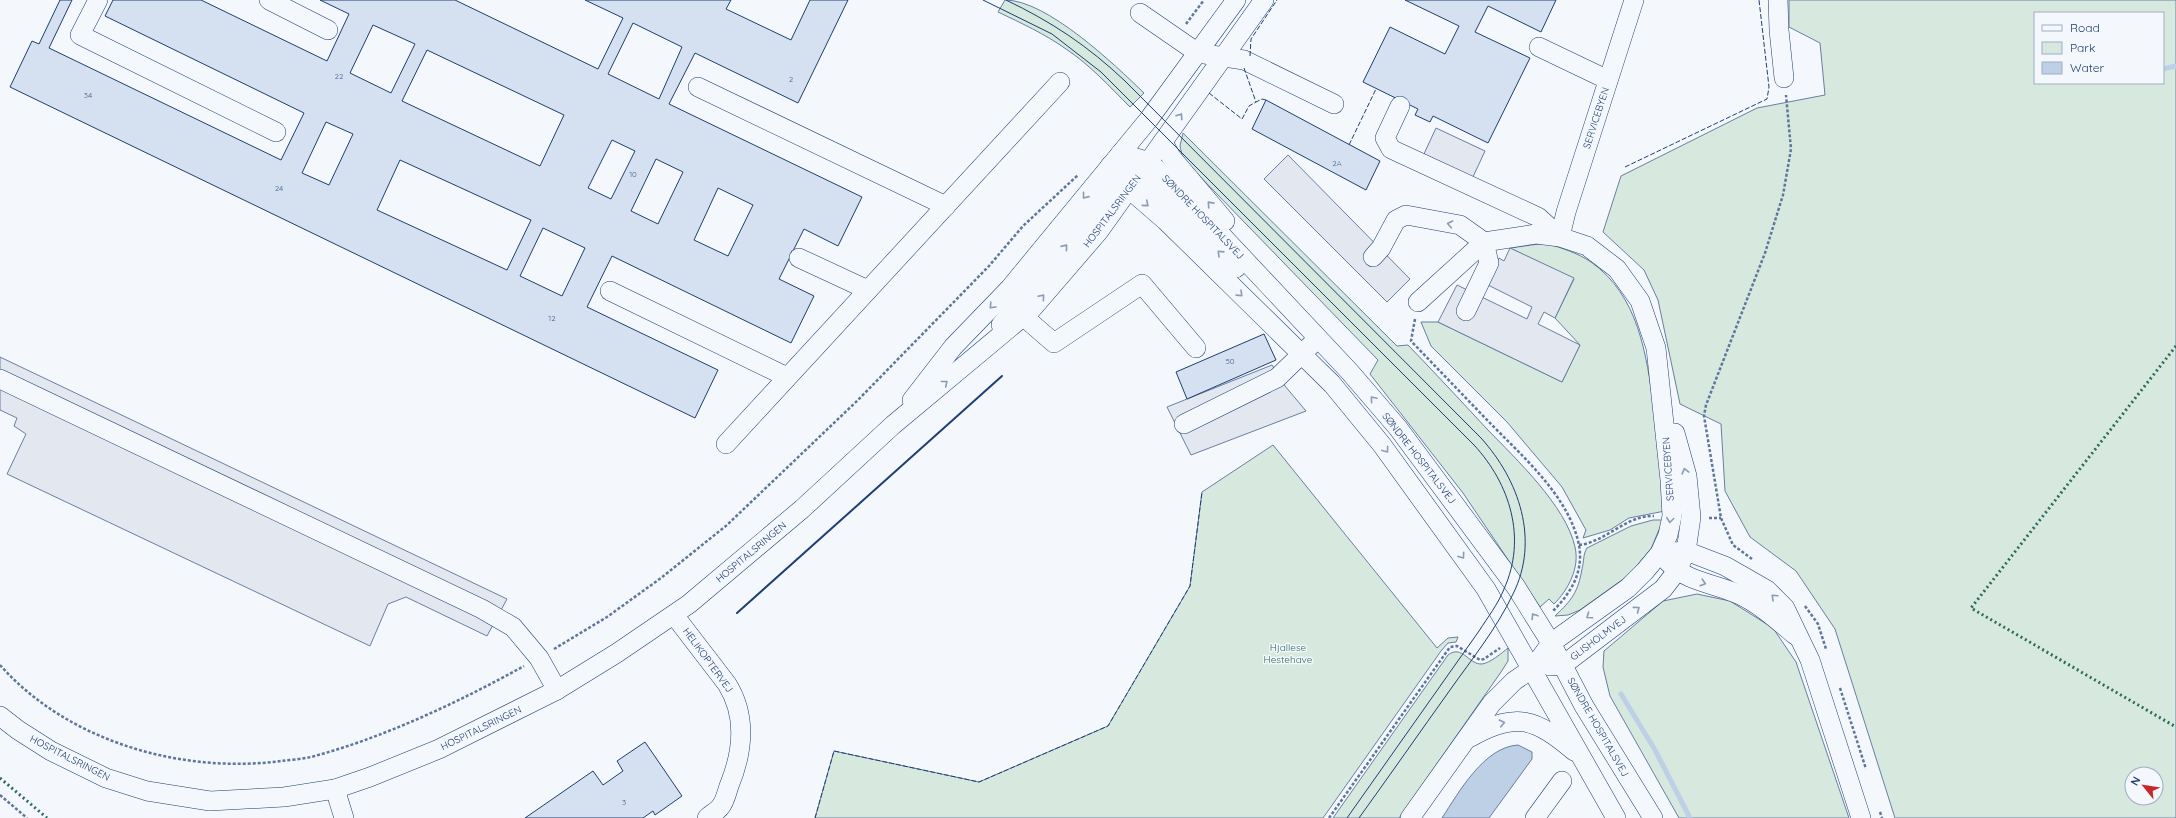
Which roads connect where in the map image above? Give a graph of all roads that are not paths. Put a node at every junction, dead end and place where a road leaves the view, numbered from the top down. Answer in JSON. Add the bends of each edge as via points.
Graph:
{"nodes":[{"id":1,"x":98,"y":0,"type":"edge"},
{"id":2,"x":269,"y":0,"type":"edge"},
{"id":3,"x":1236,"y":0,"type":"edge"},
{"id":4,"x":1242,"y":0,"type":"edge"},
{"id":5,"x":1264,"y":0,"type":"edge"},
{"id":6,"x":1634,"y":0,"type":"edge"},
{"id":7,"x":1778,"y":0,"type":"edge"},
{"id":8,"x":1140,"y":13,"type":"dead end"},
{"id":9,"x":328,"y":30,"type":"dead end"},
{"id":10,"x":1539,"y":47,"type":"dead end"},
{"id":11,"x":1211,"y":54,"type":"junction"},
{"id":12,"x":1784,"y":78,"type":"road end"},
{"id":13,"x":1608,"y":80,"type":"junction"},
{"id":14,"x":1060,"y":82,"type":"dead end"},
{"id":15,"x":698,"y":87,"type":"dead end"},
{"id":16,"x":1334,"y":104,"type":"dead end"},
{"id":17,"x":1400,"y":106,"type":"dead end"},
{"id":18,"x":276,"y":132,"type":"dead end"},
{"id":19,"x":1163,"y":142,"type":"junction"},
{"id":20,"x":1129,"y":169,"type":"junction"},
{"id":21,"x":946,"y":206,"type":"junction"},
{"id":22,"x":1560,"y":237,"type":"junction"},
{"id":23,"x":1484,"y":242,"type":"junction"},
{"id":24,"x":1373,"y":257,"type":"dead end"},
{"id":25,"x":799,"y":258,"type":"dead end"},
{"id":26,"x":868,"y":290,"type":"junction"},
{"id":27,"x":610,"y":291,"type":"dead end"},
{"id":28,"x":1418,"y":302,"type":"road end"},
{"id":29,"x":1466,"y":311,"type":"dead end"},
{"id":30,"x":1024,"y":317,"type":"junction"},
{"id":31,"x":1316,"y":336,"type":"junction"},
{"id":32,"x":1196,"y":348,"type":"dead end"},
{"id":33,"x":1302,"y":354,"type":"junction"},
{"id":34,"x":969,"y":364,"type":"junction"},
{"id":35,"x":787,"y":378,"type":"junction"},
{"id":36,"x":0,"y":379,"type":"edge"},
{"id":37,"x":1661,"y":383,"type":"junction"},
{"id":38,"x":1184,"y":424,"type":"dead end"},
{"id":39,"x":892,"y":425,"type":"junction"},
{"id":40,"x":726,"y":444,"type":"dead end"},
{"id":41,"x":1686,"y":551,"type":"junction"},
{"id":42,"x":1660,"y":553,"type":"junction"},
{"id":43,"x":1677,"y":571,"type":"junction"},
{"id":44,"x":674,"y":615,"type":"junction"},
{"id":45,"x":1802,"y":641,"type":"junction"},
{"id":46,"x":1551,"y":643,"type":"junction"},
{"id":47,"x":1562,"y":665,"type":"junction"},
{"id":48,"x":1533,"y":668,"type":"junction"},
{"id":49,"x":557,"y":690,"type":"junction"},
{"id":50,"x":0,"y":716,"type":"edge"},
{"id":51,"x":1467,"y":739,"type":"junction"},
{"id":52,"x":1583,"y":758,"type":"junction"},
{"id":53,"x":1562,"y":781,"type":"dead end"},
{"id":54,"x":335,"y":789,"type":"junction"},
{"id":55,"x":344,"y":818,"type":"edge"},
{"id":56,"x":707,"y":818,"type":"edge"},
{"id":57,"x":1410,"y":818,"type":"edge"},
{"id":58,"x":1535,"y":818,"type":"edge"},
{"id":59,"x":1616,"y":818,"type":"edge"},
{"id":60,"x":1653,"y":818,"type":"edge"},
{"id":61,"x":1860,"y":818,"type":"edge"}],
"edges":[{"from":1,"to":18,"type":"street","via":[[80,35]]},
{"from":2,"to":9,"type":"street"},
{"from":3,"to":11,"type":"street","name":"HOSPITALSRINGEN"},
{"from":4,"to":11,"type":"street"},
{"from":5,"to":11,"type":"street","name":"HOSPITALSRINGEN"},
{"from":6,"to":13,"type":"street","name":"SERVICEBYEN"},
{"from":7,"to":12,"type":"street"},
{"from":8,"to":11,"type":"street","via":[[1177,40]]},
{"from":10,"to":13,"type":"street"},
{"from":11,"to":16,"type":"street","via":[[1244,60]]},
{"from":19,"to":11,"type":"street","name":"HOSPITALSRINGEN","one_way":true},
{"from":11,"to":20,"type":"street","via":[[1138,150]]},
{"from":13,"to":22,"type":"street","name":"SERVICEBYEN"},
{"from":14,"to":21,"type":"street"},
{"from":15,"to":21,"type":"street"},
{"from":17,"to":22,"type":"street","via":[[1385,138],[1391,149],[1538,217]]},
{"from":19,"to":20,"type":"street","name":"HOSPITALSRINGEN"},
{"from":31,"to":19,"type":"street","one_way":true,"via":[[1245,243],[1176,164]]},
{"from":30,"to":20,"type":"street","name":"HOSPITALSRINGEN","one_way":true,"via":[[1099,231]]},
{"from":31,"to":20,"type":"street","name":"SØNDRE HOSPITALSVEJ","one_way":true,"via":[[1179,190]]},
{"from":20,"to":33,"type":"street","name":"SØNDRE HOSPITALSVEJ","one_way":true,"via":[[1166,221]]},
{"from":34,"to":20,"type":"street","one_way":true},
{"from":20,"to":39,"type":"street","name":"HOSPITALSRINGEN","one_way":true,"via":[[953,347]]},
{"from":21,"to":26,"type":"street"},
{"from":22,"to":23,"type":"street","name":"SERVICEBYEN","via":[[1536,234]]},
{"from":22,"to":37,"type":"street","name":"SERVICEBYEN","via":[[1587,246],[1617,269],[1640,301],[1656,348]]},
{"from":23,"to":24,"type":"street","one_way":true,"via":[[1460,225],[1406,215],[1396,220],[1381,248]]},
{"from":23,"to":28,"type":"street"},
{"from":23,"to":29,"type":"street","via":[[1489,263]]},
{"from":25,"to":26,"type":"street"},
{"from":26,"to":35,"type":"street"},
{"from":27,"to":35,"type":"street"},
{"from":30,"to":32,"type":"street","via":[[1054,343],[1142,284]]},
{"from":30,"to":34,"type":"street","name":"HOSPITALSRINGEN"},
{"from":31,"to":33,"type":"street"},
{"from":46,"to":31,"type":"street","name":"SØNDRE HOSPITALSVEJ","one_way":true,"via":[[1509,576],[1398,428]]},
{"from":33,"to":38,"type":"street","via":[[1277,378]]},
{"from":33,"to":48,"type":"street","name":"SØNDRE HOSPITALSVEJ","one_way":true,"via":[[1332,384],[1382,445],[1486,589]]},
{"from":39,"to":34,"type":"street","name":"HOSPITALSRINGEN","one_way":true},
{"from":35,"to":40,"type":"street"},
{"from":36,"to":49,"type":"street","via":[[482,609],[513,627],[538,658]]},
{"from":41,"to":37,"type":"street","name":"SERVICEBYEN","one_way":true,"via":[[1691,517],[1687,476]]},
{"from":37,"to":42,"type":"street","name":"SERVICEBYEN","one_way":true,"via":[[1672,516],[1668,535]]},
{"from":39,"to":44,"type":"street","name":"HOSPITALSRINGEN","via":[[802,509]]},
{"from":41,"to":42,"type":"street"},
{"from":41,"to":43,"type":"street","name":"GLISHOLMVEJ"},
{"from":45,"to":41,"type":"street","one_way":true,"via":[[1785,608],[1766,590],[1725,566]]},
{"from":42,"to":43,"type":"street"},
{"from":42,"to":46,"type":"street","one_way":true,"via":[[1628,588]]},
{"from":43,"to":45,"type":"street","one_way":true,"via":[[1691,579],[1746,598]]},
{"from":47,"to":43,"type":"street","name":"GLISHOLMVEJ","one_way":true,"via":[[1663,589]]},
{"from":44,"to":49,"type":"street","name":"HOSPITALSRINGEN"},
{"from":44,"to":56,"type":"street","name":"HELIKOPTERVEJ","via":[[727,684],[740,715],[742,740],[735,771],[721,806]]},
{"from":45,"to":61,"type":"street"},
{"from":46,"to":47,"type":"street","name":"SØNDRE HOSPITALSVEJ"},
{"from":46,"to":48,"type":"street"},
{"from":47,"to":48,"type":"street","name":"GLISHOLMVEJ"},
{"from":47,"to":60,"type":"street","name":"SØNDRE HOSPITALSVEJ","via":[[1584,706]]},
{"from":48,"to":51,"type":"street","via":[[1514,681],[1492,704]]},
{"from":48,"to":52,"type":"street","name":"SØNDRE HOSPITALSVEJ"},
{"from":49,"to":54,"type":"street","name":"HOSPITALSRINGEN","via":[[440,749]]},
{"from":50,"to":54,"type":"street","name":"HOSPITALSRINGEN","via":[[51,751],[106,778],[147,791],[210,801],[284,797]]},
{"from":51,"to":52,"type":"street","one_way":true,"via":[[1492,725],[1507,721],[1522,722],[1537,725],[1554,734]]},
{"from":51,"to":57,"type":"street"},
{"from":52,"to":59,"type":"street","name":"SØNDRE HOSPITALSVEJ"},
{"from":53,"to":58,"type":"street"},
{"from":54,"to":55,"type":"street"}]}
